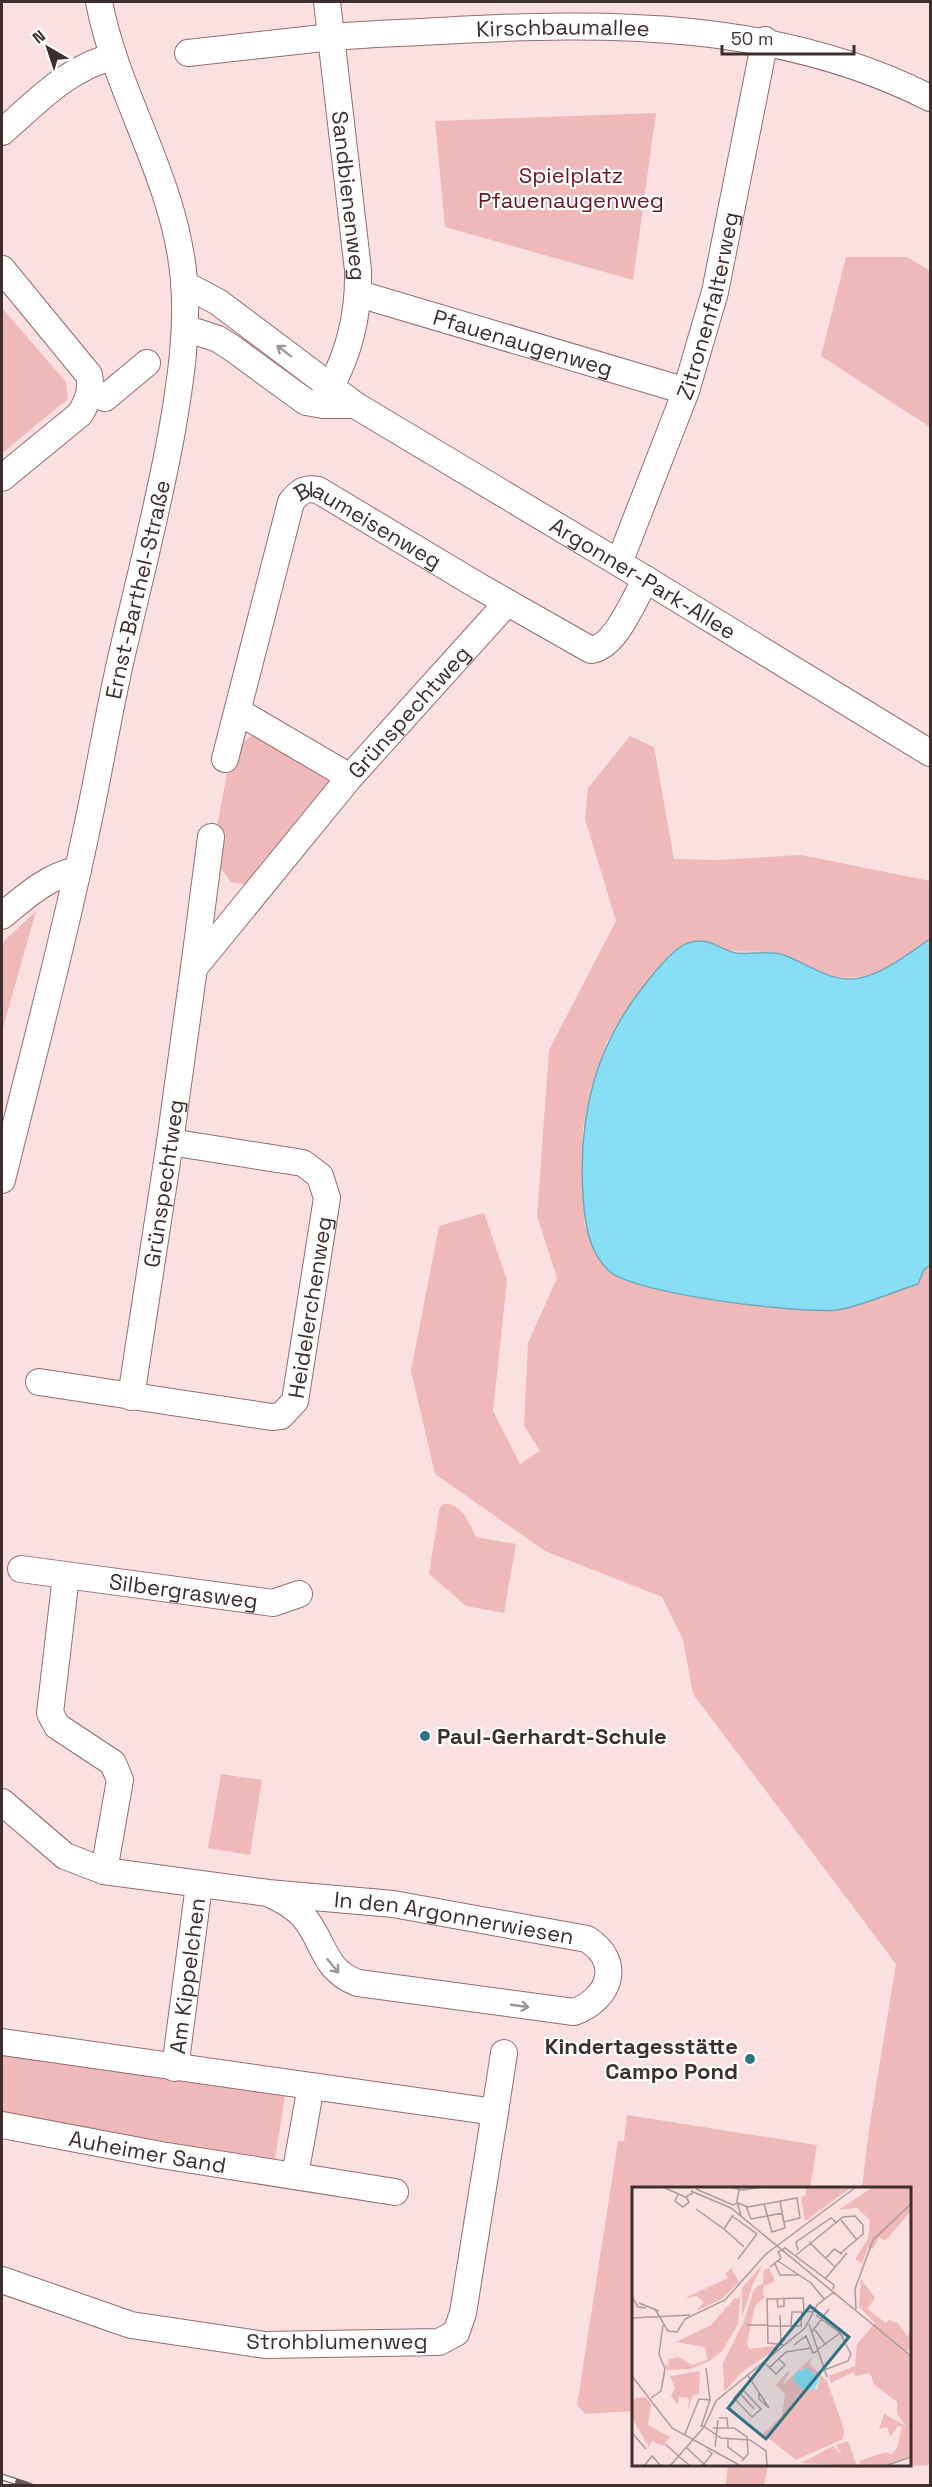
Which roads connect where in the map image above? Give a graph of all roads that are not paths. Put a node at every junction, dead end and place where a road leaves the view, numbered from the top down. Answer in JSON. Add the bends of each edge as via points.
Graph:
{"nodes":[{"id":1,"x":99,"y":2,"type":"edge"},
{"id":2,"x":327,"y":2,"type":"edge"},
{"id":3,"x":331,"y":37,"type":"junction"},
{"id":4,"x":765,"y":40,"type":"junction"},
{"id":5,"x":188,"y":53,"type":"dead end"},
{"id":6,"x":113,"y":57,"type":"junction"},
{"id":7,"x":930,"y":98,"type":"edge"},
{"id":8,"x":2,"y":132,"type":"edge"},
{"id":9,"x":2,"y":269,"type":"edge"},
{"id":10,"x":184,"y":284,"type":"junction"},
{"id":11,"x":359,"y":294,"type":"junction"},
{"id":12,"x":185,"y":328,"type":"junction"},
{"id":13,"x":147,"y":363,"type":"dead end"},
{"id":14,"x":332,"y":386,"type":"junction"},
{"id":15,"x":686,"y":391,"type":"junction"},
{"id":16,"x":90,"y":392,"type":"junction"},
{"id":17,"x":355,"y":405,"type":"junction"},
{"id":18,"x":2,"y":478,"type":"edge"},
{"id":19,"x":619,"y":563,"type":"junction"},
{"id":20,"x":646,"y":579,"type":"junction"},
{"id":21,"x":507,"y":603,"type":"junction"},
{"id":22,"x":239,"y":712,"type":"junction"},
{"id":23,"x":930,"y":753,"type":"edge"},
{"id":24,"x":225,"y":759,"type":"dead end"},
{"id":25,"x":350,"y":777,"type":"junction"},
{"id":26,"x":211,"y":837,"type":"dead end"},
{"id":27,"x":78,"y":870,"type":"junction"},
{"id":28,"x":4,"y":910,"type":"edge"},
{"id":29,"x":194,"y":968,"type":"junction"},
{"id":30,"x":170,"y":1142,"type":"junction"},
{"id":31,"x":2,"y":1180,"type":"edge"},
{"id":32,"x":39,"y":1382,"type":"dead end"},
{"id":33,"x":131,"y":1397,"type":"junction"},
{"id":34,"x":21,"y":1569,"type":"dead end"},
{"id":35,"x":66,"y":1576,"type":"junction"},
{"id":36,"x":299,"y":1594,"type":"dead end"},
{"id":37,"x":2,"y":1802,"type":"edge"},
{"id":38,"x":104,"y":1871,"type":"junction"},
{"id":39,"x":199,"y":1885,"type":"junction"},
{"id":40,"x":268,"y":1893,"type":"junction"},
{"id":41,"x":354,"y":1899,"type":"junction"},
{"id":42,"x":318,"y":1941,"type":"junction"},
{"id":43,"x":2,"y":2042,"type":"edge"},
{"id":44,"x":504,"y":2053,"type":"dead end"},
{"id":45,"x":175,"y":2068,"type":"junction"},
{"id":46,"x":311,"y":2086,"type":"junction"},
{"id":47,"x":495,"y":2112,"type":"junction"},
{"id":48,"x":2,"y":2125,"type":"edge"},
{"id":49,"x":295,"y":2175,"type":"junction"},
{"id":50,"x":395,"y":2192,"type":"dead end"},
{"id":51,"x":2,"y":2280,"type":"edge"}],
"edges":[{"from":1,"to":6,"type":"street","name":"Ernst-Barthel-Straße"},
{"from":2,"to":3,"type":"street","name":"Sandbienenweg"},
{"from":3,"to":4,"type":"street","name":"Kirschbaumallee","via":[[559,26],[674,30]]},
{"from":3,"to":5,"type":"street","name":"Kirschbaumallee"},
{"from":3,"to":11,"type":"street","name":"Sandbienenweg"},
{"from":4,"to":7,"type":"street","name":"Kirschbaumallee","via":[[873,73]]},
{"from":4,"to":15,"type":"street","name":"Zitronenfalterweg","via":[[715,292]]},
{"from":6,"to":8,"type":"street","via":[[75,71]]},
{"from":6,"to":10,"type":"street","name":"Ernst-Barthel-Straße","via":[[158,166],[176,225]]},
{"from":9,"to":16,"type":"street","via":[[89,375]]},
{"from":10,"to":12,"type":"street","name":"Ernst-Barthel-Straße"},
{"from":14,"to":10,"type":"street","name":"Argonner-Park-Allee","one_way":true,"via":[[218,302]]},
{"from":11,"to":14,"type":"street","name":"Sandbienenweg","via":[[347,352]]},
{"from":11,"to":15,"type":"street","name":"Pfauenaugenweg"},
{"from":12,"to":17,"type":"street","via":[[225,344],[306,402]]},
{"from":12,"to":27,"type":"street","name":"Ernst-Barthel-Straße","via":[[180,385],[156,518],[119,666]]},
{"from":13,"to":16,"type":"street","via":[[105,398]]},
{"from":14,"to":17,"type":"street","name":"Argonner-Park-Allee"},
{"from":15,"to":19,"type":"street","name":"Zitronenfalterweg"},
{"from":16,"to":18,"type":"street","via":[[80,414]]},
{"from":17,"to":19,"type":"street","name":"Argonner-Park-Allee"},
{"from":19,"to":20,"type":"street","name":"Argonner-Park-Allee"},
{"from":20,"to":21,"type":"street","via":[[612,639],[598,649],[578,644]]},
{"from":20,"to":23,"type":"street","name":"Argonner-Park-Allee"},
{"from":21,"to":22,"type":"street","name":"Blaumeisenweg","via":[[310,488],[291,502]]},
{"from":21,"to":25,"type":"street","name":"Grünspechtweg"},
{"from":22,"to":24,"type":"street","name":"Blaumeisenweg"},
{"from":22,"to":25,"type":"street"},
{"from":25,"to":29,"type":"street","name":"Grünspechtweg"},
{"from":26,"to":29,"type":"street","name":"Grünspechtweg"},
{"from":27,"to":28,"type":"street","via":[[60,874]]},
{"from":27,"to":31,"type":"street","name":"Ernst-Barthel-Straße"},
{"from":29,"to":30,"type":"street","name":"Grünspechtweg"},
{"from":30,"to":33,"type":"street","name":"Grünspechtweg"},
{"from":30,"to":33,"type":"street","name":"Heidelerchenweg","via":[[303,1163],[320,1176],[327,1198],[295,1401],[281,1416]]},
{"from":32,"to":33,"type":"street","name":"Heidelerchenweg"},
{"from":34,"to":35,"type":"street","name":"Silbergrasweg"},
{"from":35,"to":36,"type":"street","name":"Silbergrasweg","via":[[273,1603]]},
{"from":35,"to":38,"type":"street","via":[[50,1713],[57,1726],[113,1763],[120,1780]]},
{"from":37,"to":38,"type":"street","name":"In den Argonnerwiesen","via":[[65,1856]]},
{"from":38,"to":39,"type":"street","name":"In den Argonnerwiesen"},
{"from":39,"to":40,"type":"street","name":"In den Argonnerwiesen"},
{"from":39,"to":45,"type":"street","name":"Am Kippelchen"},
{"from":40,"to":41,"type":"street","name":"In den Argonnerwiesen"},
{"from":40,"to":42,"type":"street","name":"In den Argonnerwiesen","via":[[302,1915]]},
{"from":41,"to":42,"type":"street","via":[[333,1912]]},
{"from":42,"to":41,"type":"street","name":"In den Argonnerwiesen","one_way":true,"via":[[340,1974],[365,1984],[574,2012],[594,2003],[607,1983],[606,1963],[594,1943],[587,1939]]},
{"from":43,"to":45,"type":"street"},
{"from":44,"to":47,"type":"street","name":"Strohblumenweg"},
{"from":45,"to":46,"type":"street"},
{"from":46,"to":47,"type":"street"},
{"from":46,"to":49,"type":"street"},
{"from":47,"to":51,"type":"street","name":"Strohblumenweg","via":[[463,2313],[456,2332],[439,2342],[265,2345],[131,2325]]},
{"from":48,"to":49,"type":"street","name":"Auheimer Sand","via":[[161,2156]]},
{"from":49,"to":50,"type":"street","name":"Auheimer Sand"}]}
